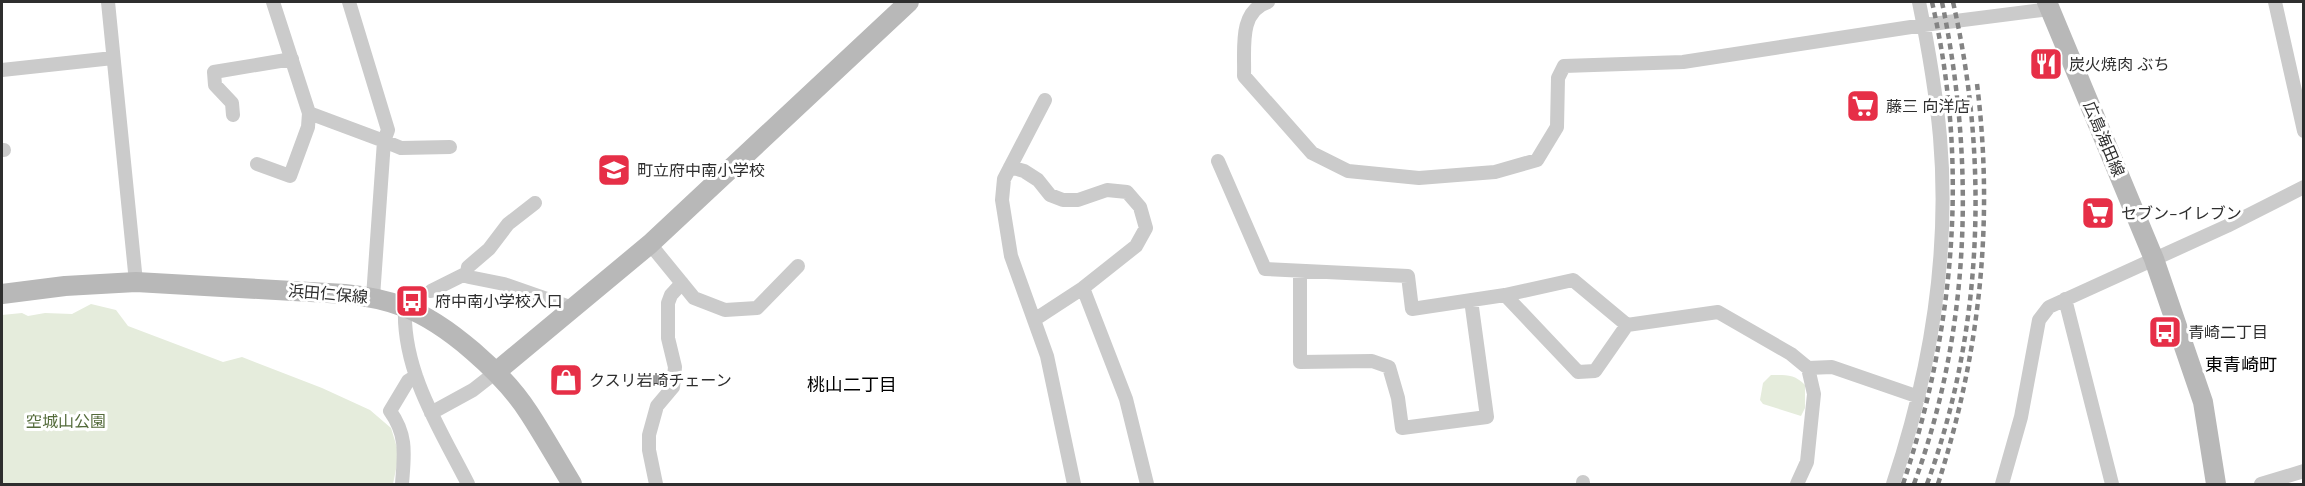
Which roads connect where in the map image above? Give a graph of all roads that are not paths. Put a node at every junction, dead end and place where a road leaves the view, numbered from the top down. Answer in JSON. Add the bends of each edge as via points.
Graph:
{"nodes":[{"id":1,"x":108,"y":2,"type":"edge"},
{"id":2,"x":273,"y":2,"type":"edge"},
{"id":3,"x":349,"y":2,"type":"edge"},
{"id":4,"x":909,"y":2,"type":"edge"},
{"id":5,"x":1268,"y":2,"type":"edge"},
{"id":6,"x":1919,"y":2,"type":"edge"},
{"id":7,"x":2275,"y":2,"type":"edge"},
{"id":8,"x":2048,"y":5,"type":"edge"},
{"id":9,"x":1924,"y":25,"type":"junction"},
{"id":10,"x":114,"y":58,"type":"junction"},
{"id":11,"x":292,"y":59,"type":"junction"},
{"id":12,"x":2,"y":70,"type":"edge"},
{"id":13,"x":2304,"y":81,"type":"edge"},
{"id":14,"x":2293,"y":91,"type":"junction"},
{"id":15,"x":1045,"y":100,"type":"dead end"},
{"id":16,"x":309,"y":113,"type":"junction"},
{"id":17,"x":233,"y":115,"type":"dead end"},
{"id":18,"x":2304,"y":131,"type":"edge"},
{"id":19,"x":384,"y":141,"type":"junction"},
{"id":20,"x":450,"y":147,"type":"dead end"},
{"id":21,"x":1218,"y":161,"type":"dead end"},
{"id":22,"x":257,"y":164,"type":"dead end"},
{"id":23,"x":1010,"y":167,"type":"junction"},
{"id":24,"x":2304,"y":187,"type":"edge"},
{"id":25,"x":535,"y":203,"type":"dead end"},
{"id":26,"x":650,"y":244,"type":"junction"},
{"id":27,"x":2154,"y":259,"type":"junction"},
{"id":28,"x":798,"y":266,"type":"dead end"},
{"id":29,"x":1300,"y":271,"type":"junction"},
{"id":30,"x":467,"y":273,"type":"junction"},
{"id":31,"x":136,"y":282,"type":"junction"},
{"id":32,"x":682,"y":283,"type":"junction"},
{"id":33,"x":1083,"y":288,"type":"junction"},
{"id":34,"x":431,"y":291,"type":"dead end"},
{"id":35,"x":2,"y":294,"type":"edge"},
{"id":36,"x":1505,"y":295,"type":"junction"},
{"id":37,"x":373,"y":297,"type":"junction"},
{"id":38,"x":2065,"y":299,"type":"junction"},
{"id":39,"x":1471,"y":300,"type":"junction"},
{"id":40,"x":405,"y":307,"type":"junction"},
{"id":41,"x":573,"y":308,"type":"junction"},
{"id":42,"x":1034,"y":320,"type":"junction"},
{"id":43,"x":1627,"y":325,"type":"junction"},
{"id":44,"x":1808,"y":368,"type":"junction"},
{"id":45,"x":496,"y":372,"type":"junction"},
{"id":46,"x":416,"y":376,"type":"junction"},
{"id":47,"x":1919,"y":397,"type":"junction"},
{"id":48,"x":432,"y":413,"type":"junction"},
{"id":49,"x":2304,"y":471,"type":"edge"},
{"id":50,"x":402,"y":484,"type":"edge"},
{"id":51,"x":468,"y":484,"type":"edge"},
{"id":52,"x":572,"y":484,"type":"edge"},
{"id":53,"x":656,"y":484,"type":"edge"},
{"id":54,"x":1074,"y":484,"type":"edge"},
{"id":55,"x":1147,"y":484,"type":"edge"},
{"id":56,"x":1797,"y":484,"type":"edge"},
{"id":57,"x":1893,"y":484,"type":"edge"},
{"id":58,"x":2002,"y":484,"type":"edge"},
{"id":59,"x":2112,"y":484,"type":"edge"},
{"id":60,"x":2216,"y":484,"type":"edge"},
{"id":61,"x":2261,"y":484,"type":"edge"}],
"edges":[{"from":1,"to":10,"type":"street"},
{"from":2,"to":11,"type":"street"},
{"from":3,"to":19,"type":"street","via":[[388,130]]},
{"from":4,"to":26,"type":"main road"},
{"from":5,"to":9,"type":"street","via":[[1256,5],[1246,21],[1244,76],[1312,153],[1348,171],[1419,178],[1495,172],[1537,160],[1557,127],[1558,78],[1564,66],[1683,62]]},
{"from":6,"to":9,"type":"street"},
{"from":7,"to":14,"type":"street"},
{"from":8,"to":9,"type":"street"},
{"from":8,"to":27,"type":"main road","name":"広島海田線"},
{"from":9,"to":47,"type":"street","via":[[1940,139],[1942,219],[1935,310]]},
{"from":10,"to":12,"type":"street"},
{"from":10,"to":31,"type":"street"},
{"from":11,"to":16,"type":"street"},
{"from":11,"to":17,"type":"street","via":[[214,72],[215,86],[232,103]]},
{"from":13,"to":14,"type":"street"},
{"from":14,"to":18,"type":"street"},
{"from":15,"to":23,"type":"street"},
{"from":16,"to":19,"type":"street"},
{"from":16,"to":22,"type":"street","via":[[308,127],[290,176]]},
{"from":19,"to":20,"type":"street","via":[[401,147]]},
{"from":19,"to":37,"type":"street"},
{"from":21,"to":29,"type":"street","via":[[1265,270]]},
{"from":23,"to":33,"type":"street","via":[[1024,171],[1050,195],[1063,200],[1078,200],[1107,190],[1127,192],[1140,207],[1146,228],[1136,246]]},
{"from":23,"to":42,"type":"street","via":[[1004,179],[1002,200],[1011,256]]},
{"from":24,"to":27,"type":"street"},
{"from":25,"to":30,"type":"street","via":[[508,224],[489,249],[468,267]]},
{"from":26,"to":32,"type":"street"},
{"from":26,"to":41,"type":"main road"},
{"from":27,"to":38,"type":"street"},
{"from":27,"to":60,"type":"main road","name":"広島海田線","via":[[2203,402]]},
{"from":28,"to":32,"type":"street","via":[[757,308],[725,310],[694,298]]},
{"from":29,"to":39,"type":"street","via":[[1408,276],[1412,309]]},
{"from":29,"to":39,"type":"street","via":[[1300,362],[1372,361],[1389,366],[1402,428],[1487,417]]},
{"from":30,"to":34,"type":"street"},
{"from":30,"to":41,"type":"street"},
{"from":31,"to":35,"type":"main road","name":"浜田仁保線"},
{"from":31,"to":37,"type":"main road","name":"浜田仁保線"},
{"from":32,"to":53,"type":"street","via":[[668,303],[668,338],[675,367],[673,387],[657,406],[649,435]]},
{"from":33,"to":42,"type":"street"},
{"from":33,"to":55,"type":"street","via":[[1126,399]]},
{"from":36,"to":39,"type":"street"},
{"from":36,"to":43,"type":"street","via":[[1573,280]]},
{"from":36,"to":43,"type":"street","via":[[1578,372],[1595,371]]},
{"from":37,"to":40,"type":"main road","name":"浜田仁保線"},
{"from":38,"to":58,"type":"street","via":[[2049,307],[2040,320],[2021,417]]},
{"from":38,"to":59,"type":"street"},
{"from":40,"to":45,"type":"main road","name":"浜田仁保線","via":[[460,341]]},
{"from":40,"to":46,"type":"street","via":[[404,323]]},
{"from":41,"to":45,"type":"main road"},
{"from":42,"to":54,"type":"street","via":[[1047,356]]},
{"from":43,"to":44,"type":"street","via":[[1718,312]]},
{"from":44,"to":47,"type":"street","via":[[1832,367]]},
{"from":44,"to":56,"type":"street","via":[[1814,394],[1807,462]]},
{"from":45,"to":48,"type":"street"},
{"from":45,"to":52,"type":"main road","name":"浜田仁保線","via":[[528,411]]},
{"from":46,"to":48,"type":"street"},
{"from":46,"to":50,"type":"street","via":[[408,381],[390,411],[404,439]]},
{"from":47,"to":57,"type":"street"},
{"from":48,"to":51,"type":"street"},
{"from":49,"to":61,"type":"street"}]}
